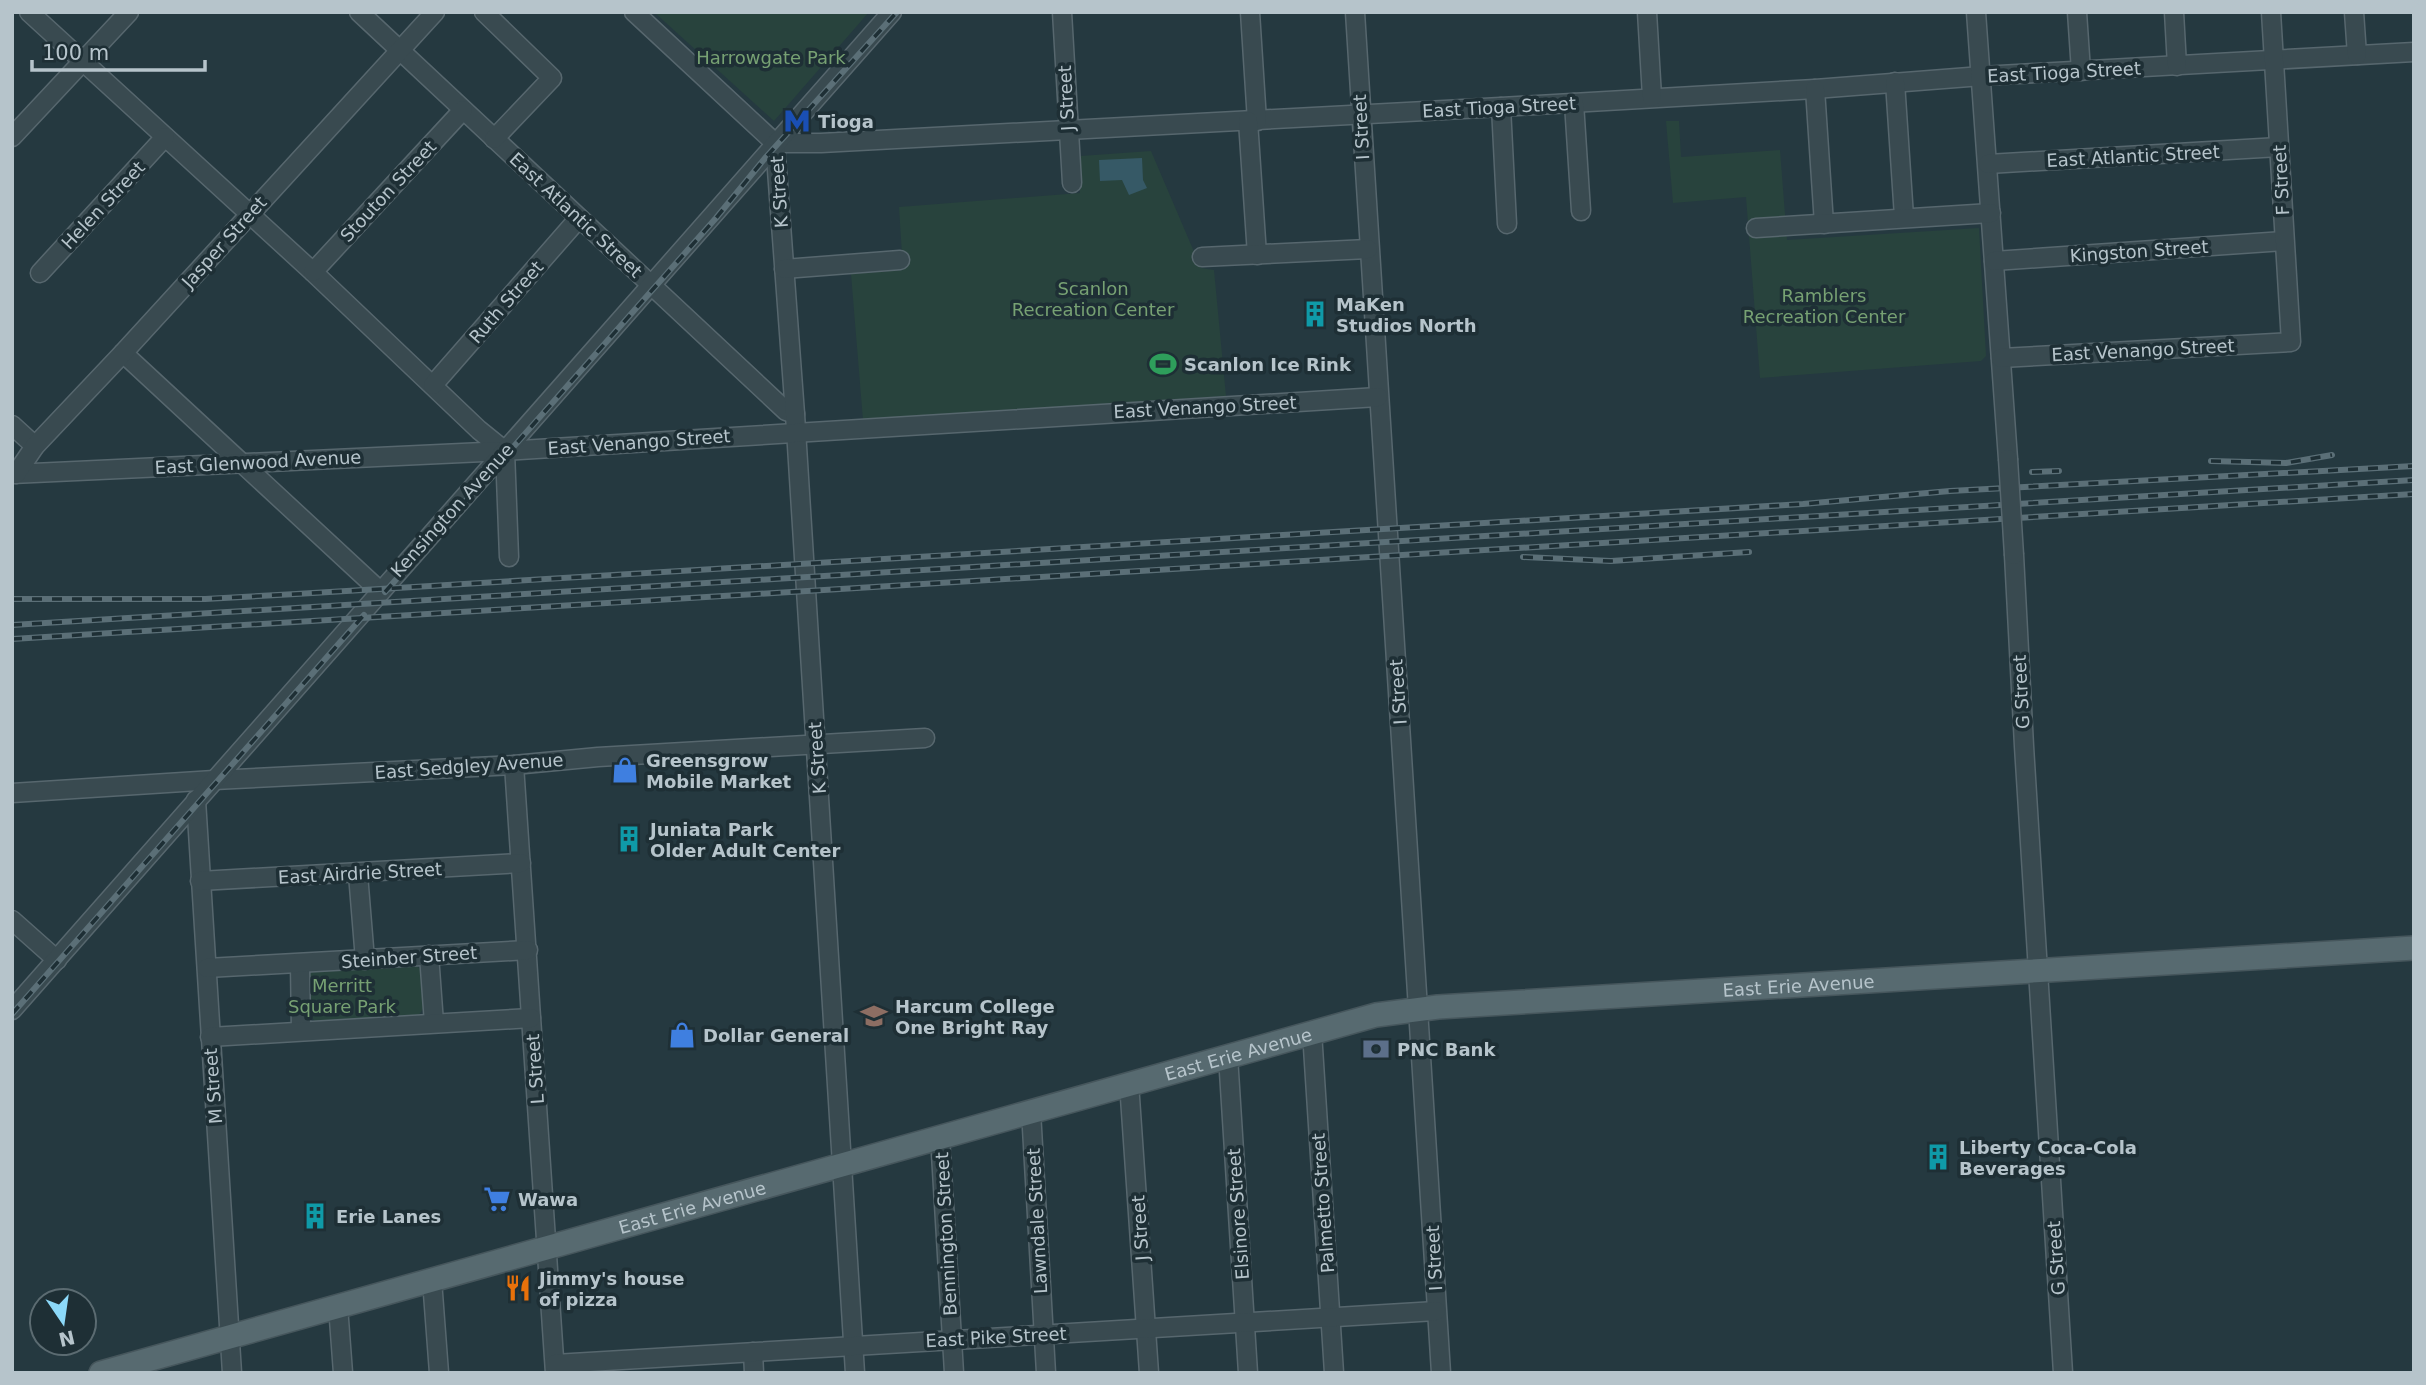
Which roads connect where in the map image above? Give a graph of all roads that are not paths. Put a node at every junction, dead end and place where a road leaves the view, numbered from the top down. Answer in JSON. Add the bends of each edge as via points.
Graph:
{"nodes":[{"id":1,"x":29,"y":12,"type":"edge"},
{"id":2,"x":129,"y":12,"type":"edge"},
{"id":3,"x":359,"y":12,"type":"edge"},
{"id":4,"x":435,"y":12,"type":"edge"},
{"id":5,"x":484,"y":12,"type":"edge"},
{"id":6,"x":634,"y":12,"type":"edge"},
{"id":7,"x":892,"y":12,"type":"edge"},
{"id":8,"x":1062,"y":12,"type":"edge"},
{"id":9,"x":1250,"y":12,"type":"edge"},
{"id":10,"x":1355,"y":12,"type":"edge"},
{"id":11,"x":1647,"y":12,"type":"edge"},
{"id":12,"x":1976,"y":12,"type":"edge"},
{"id":13,"x":2077,"y":12,"type":"edge"},
{"id":14,"x":2174,"y":12,"type":"edge"},
{"id":15,"x":2271,"y":12,"type":"edge"},
{"id":16,"x":2354,"y":12,"type":"edge"},
{"id":17,"x":400,"y":50,"type":"junction"},
{"id":18,"x":2414,"y":52,"type":"edge"},
{"id":19,"x":2357,"y":55,"type":"junction"},
{"id":20,"x":82,"y":60,"type":"junction"},
{"id":21,"x":2274,"y":60,"type":"junction"},
{"id":22,"x":2177,"y":66,"type":"junction"},
{"id":23,"x":2081,"y":71,"type":"junction"},
{"id":24,"x":1982,"y":76,"type":"junction"},
{"id":25,"x":1895,"y":82,"type":"junction"},
{"id":26,"x":1815,"y":89,"type":"junction"},
{"id":27,"x":1652,"y":97,"type":"junction"},
{"id":28,"x":1574,"y":103,"type":"junction"},
{"id":29,"x":1501,"y":107,"type":"junction"},
{"id":30,"x":463,"y":110,"type":"junction"},
{"id":31,"x":1360,"y":114,"type":"junction"},
{"id":32,"x":1253,"y":121,"type":"junction"},
{"id":33,"x":1068,"y":131,"type":"junction"},
{"id":34,"x":12,"y":137,"type":"edge"},
{"id":35,"x":165,"y":137,"type":"junction"},
{"id":36,"x":494,"y":139,"type":"junction"},
{"id":37,"x":775,"y":143,"type":"junction"},
{"id":38,"x":2279,"y":148,"type":"junction"},
{"id":39,"x":1988,"y":164,"type":"junction"},
{"id":40,"x":1072,"y":183,"type":"dead end"},
{"id":41,"x":1581,"y":211,"type":"dead end"},
{"id":42,"x":1991,"y":213,"type":"junction"},
{"id":43,"x":250,"y":214,"type":"junction"},
{"id":44,"x":1904,"y":217,"type":"junction"},
{"id":45,"x":579,"y":218,"type":"junction"},
{"id":46,"x":1507,"y":224,"type":"dead end"},
{"id":47,"x":1824,"y":224,"type":"junction"},
{"id":48,"x":1756,"y":228,"type":"dead end"},
{"id":49,"x":2284,"y":241,"type":"junction"},
{"id":50,"x":1368,"y":249,"type":"junction"},
{"id":51,"x":1257,"y":255,"type":"junction"},
{"id":52,"x":1202,"y":257,"type":"dead end"},
{"id":53,"x":900,"y":260,"type":"dead end"},
{"id":54,"x":1994,"y":261,"type":"junction"},
{"id":55,"x":784,"y":269,"type":"junction"},
{"id":56,"x":313,"y":272,"type":"junction"},
{"id":57,"x":40,"y":273,"type":"dead end"},
{"id":58,"x":653,"y":285,"type":"junction"},
{"id":59,"x":2285,"y":342,"type":"joint"},
{"id":60,"x":123,"y":353,"type":"junction"},
{"id":61,"x":2001,"y":358,"type":"junction"},
{"id":62,"x":433,"y":385,"type":"junction"},
{"id":63,"x":1378,"y":397,"type":"junction"},
{"id":64,"x":796,"y":423,"type":"junction"},
{"id":65,"x":12,"y":425,"type":"edge"},
{"id":66,"x":35,"y":446,"type":"junction"},
{"id":67,"x":505,"y":451,"type":"junction"},
{"id":68,"x":242,"y":463,"type":"junction"},
{"id":69,"x":14,"y":474,"type":"edge"},
{"id":70,"x":509,"y":556,"type":"dead end"},
{"id":71,"x":380,"y":591,"type":"junction"},
{"id":72,"x":925,"y":738,"type":"dead end"},
{"id":73,"x":816,"y":744,"type":"junction"},
{"id":74,"x":514,"y":765,"type":"junction"},
{"id":75,"x":214,"y":780,"type":"junction"},
{"id":76,"x":12,"y":793,"type":"edge"},
{"id":77,"x":196,"y":800,"type":"junction"},
{"id":78,"x":521,"y":863,"type":"junction"},
{"id":79,"x":358,"y":874,"type":"junction"},
{"id":80,"x":200,"y":881,"type":"junction"},
{"id":81,"x":12,"y":920,"type":"edge"},
{"id":82,"x":2414,"y":947,"type":"edge"},
{"id":83,"x":528,"y":950,"type":"junction"},
{"id":84,"x":429,"y":956,"type":"junction"},
{"id":85,"x":57,"y":960,"type":"junction"},
{"id":86,"x":365,"y":960,"type":"junction"},
{"id":87,"x":300,"y":964,"type":"junction"},
{"id":88,"x":206,"y":968,"type":"junction"},
{"id":89,"x":2038,"y":970,"type":"junction"},
{"id":90,"x":1419,"y":1008,"type":"junction"},
{"id":91,"x":12,"y":1010,"type":"edge"},
{"id":92,"x":531,"y":1018,"type":"junction"},
{"id":93,"x":434,"y":1023,"type":"junction"},
{"id":94,"x":302,"y":1031,"type":"junction"},
{"id":95,"x":1312,"y":1032,"type":"junction"},
{"id":96,"x":210,"y":1037,"type":"junction"},
{"id":97,"x":1228,"y":1056,"type":"junction"},
{"id":98,"x":1129,"y":1083,"type":"junction"},
{"id":99,"x":1031,"y":1111,"type":"junction"},
{"id":100,"x":940,"y":1137,"type":"junction"},
{"id":101,"x":841,"y":1164,"type":"junction"},
{"id":102,"x":547,"y":1247,"type":"junction"},
{"id":103,"x":432,"y":1280,"type":"junction"},
{"id":104,"x":338,"y":1306,"type":"junction"},
{"id":105,"x":1436,"y":1311,"type":"junction"},
{"id":106,"x":1330,"y":1317,"type":"junction"},
{"id":107,"x":1245,"y":1322,"type":"junction"},
{"id":108,"x":1147,"y":1328,"type":"junction"},
{"id":109,"x":1043,"y":1335,"type":"junction"},
{"id":110,"x":229,"y":1337,"type":"junction"},
{"id":111,"x":952,"y":1340,"type":"junction"},
{"id":112,"x":853,"y":1346,"type":"junction"},
{"id":113,"x":753,"y":1352,"type":"junction"},
{"id":114,"x":662,"y":1365,"type":"edge"},
{"id":115,"x":555,"y":1368,"type":"edge"},
{"id":116,"x":100,"y":1373,"type":"edge"},
{"id":117,"x":232,"y":1373,"type":"edge"},
{"id":118,"x":343,"y":1373,"type":"edge"},
{"id":119,"x":439,"y":1373,"type":"edge"},
{"id":120,"x":754,"y":1373,"type":"edge"},
{"id":121,"x":855,"y":1373,"type":"edge"},
{"id":122,"x":954,"y":1373,"type":"edge"},
{"id":123,"x":1045,"y":1373,"type":"edge"},
{"id":124,"x":1149,"y":1373,"type":"edge"},
{"id":125,"x":1248,"y":1373,"type":"edge"},
{"id":126,"x":1334,"y":1373,"type":"edge"},
{"id":127,"x":1441,"y":1373,"type":"edge"},
{"id":128,"x":2063,"y":1373,"type":"edge"}],
"edges":[{"from":1,"to":20,"type":"street"},
{"from":2,"to":20,"type":"street"},
{"from":3,"to":17,"type":"street","name":"East Atlantic Street"},
{"from":4,"to":17,"type":"street","name":"Jasper Street"},
{"from":5,"to":36,"type":"street","via":[[552,78]]},
{"from":6,"to":37,"type":"street"},
{"from":7,"to":37,"type":"street","name":"Kensington Avenue"},
{"from":8,"to":33,"type":"street","name":"J Street"},
{"from":9,"to":32,"type":"street"},
{"from":10,"to":31,"type":"street","name":"I Street"},
{"from":11,"to":27,"type":"street"},
{"from":12,"to":24,"type":"street","name":"G Street"},
{"from":13,"to":23,"type":"street"},
{"from":14,"to":22,"type":"street"},
{"from":15,"to":21,"type":"street","name":"F Street"},
{"from":16,"to":19,"type":"street"},
{"from":17,"to":30,"type":"street","name":"East Atlantic Street"},
{"from":17,"to":43,"type":"street","name":"Jasper Street"},
{"from":18,"to":19,"type":"street","name":"East Tioga Street"},
{"from":19,"to":21,"type":"street","name":"East Tioga Street"},
{"from":20,"to":34,"type":"street"},
{"from":20,"to":35,"type":"street"},
{"from":21,"to":22,"type":"street","name":"East Tioga Street"},
{"from":21,"to":38,"type":"street","name":"F Street"},
{"from":22,"to":23,"type":"street","name":"East Tioga Street"},
{"from":23,"to":24,"type":"street","name":"East Tioga Street"},
{"from":24,"to":25,"type":"street","name":"East Tioga Street"},
{"from":24,"to":39,"type":"street","name":"G Street"},
{"from":25,"to":26,"type":"street","name":"East Tioga Street"},
{"from":25,"to":44,"type":"street"},
{"from":26,"to":27,"type":"street","name":"East Tioga Street"},
{"from":26,"to":47,"type":"street"},
{"from":27,"to":28,"type":"street","name":"East Tioga Street"},
{"from":28,"to":29,"type":"street","name":"East Tioga Street"},
{"from":28,"to":41,"type":"street"},
{"from":29,"to":31,"type":"street","name":"East Tioga Street"},
{"from":29,"to":46,"type":"street"},
{"from":30,"to":36,"type":"street","name":"East Atlantic Street"},
{"from":30,"to":56,"type":"street","name":"Stouton Street"},
{"from":31,"to":32,"type":"street","name":"East Tioga Street"},
{"from":31,"to":50,"type":"street","name":"I Street"},
{"from":32,"to":33,"type":"street","name":"East Tioga Street"},
{"from":32,"to":51,"type":"street"},
{"from":33,"to":37,"type":"street","name":"East Tioga Street"},
{"from":33,"to":40,"type":"street","name":"J Street"},
{"from":35,"to":43,"type":"street"},
{"from":35,"to":57,"type":"street","name":"Helen Street"},
{"from":36,"to":45,"type":"street","name":"East Atlantic Street"},
{"from":37,"to":55,"type":"street","name":"K Street"},
{"from":37,"to":58,"type":"street","name":"Kensington Avenue"},
{"from":38,"to":39,"type":"street","name":"East Atlantic Street"},
{"from":38,"to":49,"type":"street","name":"F Street"},
{"from":39,"to":42,"type":"street","name":"G Street"},
{"from":42,"to":44,"type":"street"},
{"from":42,"to":54,"type":"street","name":"G Street"},
{"from":43,"to":56,"type":"street"},
{"from":43,"to":60,"type":"street","name":"Jasper Street"},
{"from":44,"to":47,"type":"street"},
{"from":45,"to":58,"type":"street","name":"East Atlantic Street"},
{"from":45,"to":62,"type":"street","name":"Ruth Street"},
{"from":47,"to":48,"type":"street"},
{"from":49,"to":54,"type":"street","name":"Kingston Street"},
{"from":49,"to":59,"type":"street","name":"F Street","via":[[2291,342]]},
{"from":50,"to":51,"type":"street"},
{"from":50,"to":63,"type":"street","name":"I Street"},
{"from":51,"to":52,"type":"street"},
{"from":53,"to":55,"type":"street"},
{"from":54,"to":61,"type":"street","name":"G Street"},
{"from":55,"to":64,"type":"street","name":"K Street"},
{"from":56,"to":62,"type":"street"},
{"from":58,"to":64,"type":"street","name":"East Atlantic Street"},
{"from":58,"to":67,"type":"street","name":"Kensington Avenue"},
{"from":59,"to":61,"type":"street","name":"East Venango Street"},
{"from":60,"to":66,"type":"street","name":"Jasper Street"},
{"from":60,"to":68,"type":"street"},
{"from":61,"to":89,"type":"street","name":"G Street","bridge":true},
{"from":62,"to":67,"type":"street"},
{"from":63,"to":64,"type":"street","name":"East Venango Street"},
{"from":63,"to":90,"type":"street","name":"I Street"},
{"from":64,"to":67,"type":"street","name":"East Venango Street"},
{"from":64,"to":73,"type":"street","name":"K Street"},
{"from":65,"to":66,"type":"street"},
{"from":66,"to":69,"type":"street","name":"Jasper Street"},
{"from":67,"to":68,"type":"street","name":"East Glenwood Avenue"},
{"from":67,"to":70,"type":"street"},
{"from":67,"to":71,"type":"street","name":"Kensington Avenue"},
{"from":68,"to":69,"type":"street","name":"East Glenwood Avenue"},
{"from":68,"to":71,"type":"street"},
{"from":71,"to":75,"type":"street","name":"Kensington Avenue"},
{"from":72,"to":73,"type":"street","name":"East Sedgley Avenue"},
{"from":73,"to":74,"type":"street","name":"East Sedgley Avenue"},
{"from":73,"to":101,"type":"street","name":"K Street"},
{"from":74,"to":75,"type":"street","name":"East Sedgley Avenue"},
{"from":74,"to":78,"type":"street","name":"L Street"},
{"from":75,"to":76,"type":"street","name":"East Sedgley Avenue"},
{"from":75,"to":77,"type":"street","name":"Kensington Avenue"},
{"from":77,"to":80,"type":"street","name":"M Street"},
{"from":77,"to":85,"type":"street","name":"Kensington Avenue"},
{"from":78,"to":79,"type":"street","name":"East Airdrie Street"},
{"from":78,"to":83,"type":"street","name":"L Street"},
{"from":79,"to":80,"type":"street","name":"East Airdrie Street"},
{"from":79,"to":86,"type":"street"},
{"from":80,"to":88,"type":"street","name":"M Street"},
{"from":81,"to":85,"type":"street"},
{"from":82,"to":89,"type":"main road","name":"East Erie Avenue"},
{"from":83,"to":84,"type":"street","name":"Steinber Street"},
{"from":83,"to":92,"type":"street","name":"L Street"},
{"from":84,"to":86,"type":"street","name":"Steinber Street"},
{"from":84,"to":93,"type":"street"},
{"from":85,"to":91,"type":"street","name":"Kensington Avenue"},
{"from":86,"to":87,"type":"street","name":"Steinber Street"},
{"from":87,"to":88,"type":"street","name":"Steinber Street"},
{"from":87,"to":94,"type":"street"},
{"from":88,"to":96,"type":"street","name":"M Street"},
{"from":89,"to":90,"type":"main road","name":"East Erie Avenue"},
{"from":89,"to":128,"type":"street","name":"G Street"},
{"from":90,"to":95,"type":"main road","name":"East Erie Avenue"},
{"from":90,"to":105,"type":"street","name":"I Street"},
{"from":92,"to":93,"type":"street"},
{"from":92,"to":102,"type":"street","name":"L Street"},
{"from":93,"to":94,"type":"street"},
{"from":94,"to":96,"type":"street"},
{"from":95,"to":97,"type":"main road","name":"East Erie Avenue"},
{"from":95,"to":106,"type":"street","name":"Palmetto Street"},
{"from":96,"to":110,"type":"street","name":"M Street"},
{"from":97,"to":98,"type":"main road","name":"East Erie Avenue"},
{"from":97,"to":107,"type":"street","name":"Elsinore Street"},
{"from":98,"to":99,"type":"main road","name":"East Erie Avenue"},
{"from":98,"to":108,"type":"street","name":"J Street"},
{"from":99,"to":100,"type":"main road","name":"East Erie Avenue"},
{"from":99,"to":109,"type":"street","name":"Lawndale Street"},
{"from":100,"to":101,"type":"main road","name":"East Erie Avenue"},
{"from":100,"to":111,"type":"street","name":"Bennington Street"},
{"from":101,"to":102,"type":"main road","name":"East Erie Avenue"},
{"from":101,"to":112,"type":"street","name":"K Street"},
{"from":102,"to":103,"type":"main road","name":"East Erie Avenue"},
{"from":102,"to":115,"type":"street","name":"L Street"},
{"from":103,"to":104,"type":"main road","name":"East Erie Avenue"},
{"from":103,"to":119,"type":"street"},
{"from":104,"to":110,"type":"main road","name":"East Erie Avenue"},
{"from":104,"to":118,"type":"street"},
{"from":105,"to":106,"type":"street","name":"East Pike Street"},
{"from":105,"to":127,"type":"street","name":"I Street"},
{"from":106,"to":107,"type":"street","name":"East Pike Street"},
{"from":106,"to":126,"type":"street","name":"Palmetto Street"},
{"from":107,"to":108,"type":"street","name":"East Pike Street"},
{"from":107,"to":125,"type":"street","name":"Elsinore Street"},
{"from":108,"to":109,"type":"street","name":"East Pike Street"},
{"from":108,"to":124,"type":"street","name":"J Street"},
{"from":109,"to":111,"type":"street","name":"East Pike Street"},
{"from":109,"to":123,"type":"street","name":"Lawndale Street"},
{"from":110,"to":116,"type":"main road","name":"East Erie Avenue"},
{"from":110,"to":117,"type":"street","name":"M Street"},
{"from":111,"to":112,"type":"street","name":"East Pike Street"},
{"from":111,"to":122,"type":"street","name":"Bennington Street"},
{"from":112,"to":113,"type":"street","name":"East Pike Street"},
{"from":112,"to":121,"type":"street","name":"K Street"},
{"from":113,"to":114,"type":"street","name":"East Pike Street"},
{"from":113,"to":120,"type":"street"},
{"from":114,"to":115,"type":"street","name":"East Pike Street"}]}
